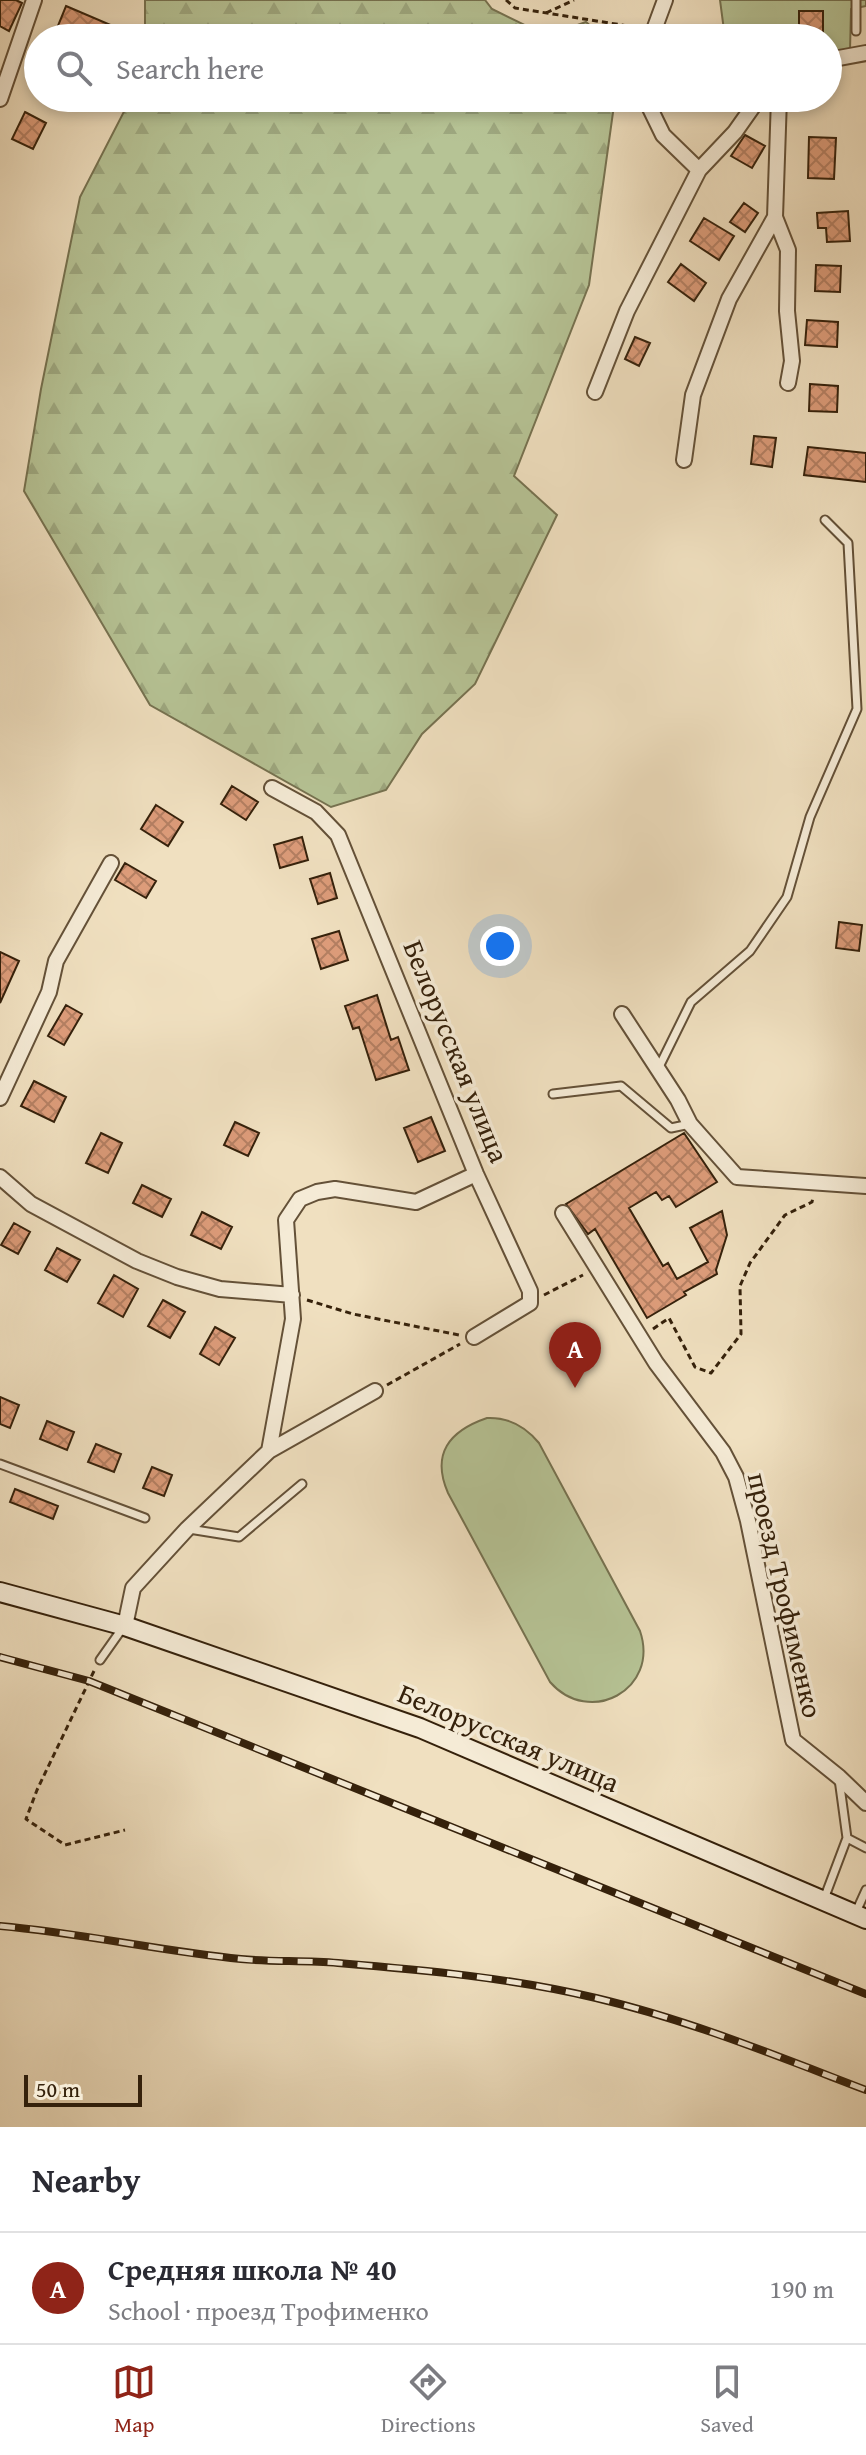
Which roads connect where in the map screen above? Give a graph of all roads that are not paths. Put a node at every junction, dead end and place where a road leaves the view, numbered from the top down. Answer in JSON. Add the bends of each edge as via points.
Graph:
{"nodes":[{"id":1,"x":34,"y":0,"type":"edge"},
{"id":2,"x":665,"y":0,"type":"edge"},
{"id":3,"x":856,"y":0,"type":"edge"},
{"id":4,"x":26,"y":24,"type":"edge"},
{"id":5,"x":656,"y":24,"type":"edge"},
{"id":6,"x":24,"y":29,"type":"edge"},
{"id":7,"x":856,"y":31,"type":"dead end"},
{"id":8,"x":866,"y":53,"type":"edge"},
{"id":9,"x":842,"y":57,"type":"edge"},
{"id":10,"x":0,"y":99,"type":"edge"},
{"id":11,"x":652,"y":112,"type":"edge"},
{"id":12,"x":749,"y":112,"type":"edge"},
{"id":13,"x":779,"y":112,"type":"edge"},
{"id":14,"x":699,"y":170,"type":"junction"},
{"id":15,"x":775,"y":217,"type":"junction"},
{"id":16,"x":788,"y":383,"type":"dead end"},
{"id":17,"x":595,"y":392,"type":"dead end"},
{"id":18,"x":684,"y":460,"type":"dead end"},
{"id":19,"x":825,"y":520,"type":"dead end"},
{"id":20,"x":272,"y":788,"type":"dead end"},
{"id":21,"x":111,"y":863,"type":"dead end"},
{"id":22,"x":622,"y":1014,"type":"dead end"},
{"id":23,"x":658,"y":1070,"type":"junction"},
{"id":24,"x":553,"y":1094,"type":"dead end"},
{"id":25,"x":0,"y":1098,"type":"edge"},
{"id":26,"x":690,"y":1124,"type":"junction"},
{"id":27,"x":476,"y":1174,"type":"junction"},
{"id":28,"x":0,"y":1177,"type":"edge"},
{"id":29,"x":866,"y":1186,"type":"edge"},
{"id":30,"x":563,"y":1213,"type":"dead end"},
{"id":31,"x":292,"y":1295,"type":"junction"},
{"id":32,"x":474,"y":1337,"type":"road end"},
{"id":33,"x":375,"y":1391,"type":"road end"},
{"id":34,"x":269,"y":1451,"type":"junction"},
{"id":35,"x":0,"y":1464,"type":"edge"},
{"id":36,"x":302,"y":1484,"type":"dead end"},
{"id":37,"x":145,"y":1518,"type":"dead end"},
{"id":38,"x":187,"y":1529,"type":"junction"},
{"id":39,"x":0,"y":1592,"type":"edge"},
{"id":40,"x":125,"y":1626,"type":"junction"},
{"id":41,"x":100,"y":1660,"type":"road end"},
{"id":42,"x":839,"y":1777,"type":"junction"},
{"id":43,"x":866,"y":1803,"type":"edge"},
{"id":44,"x":847,"y":1838,"type":"junction"},
{"id":45,"x":866,"y":1848,"type":"edge"},
{"id":46,"x":866,"y":1890,"type":"edge"},
{"id":47,"x":823,"y":1901,"type":"junction"},
{"id":48,"x":860,"y":1916,"type":"edge"}],
"edges":[{"from":1,"to":4,"type":"street"},
{"from":2,"to":5,"type":"street"},
{"from":3,"to":7,"type":"lane"},
{"from":6,"to":10,"type":"street"},
{"from":8,"to":9,"type":"street"},
{"from":11,"to":14,"type":"street","via":[[663,135]]},
{"from":12,"to":14,"type":"street"},
{"from":13,"to":15,"type":"street"},
{"from":14,"to":17,"type":"street","via":[[627,311]]},
{"from":15,"to":16,"type":"street","via":[[788,250]]},
{"from":15,"to":18,"type":"street","via":[[723,313],[693,395]]},
{"from":19,"to":23,"type":"lane","via":[[848,543],[857,709],[810,817],[787,897],[750,951],[691,1002]]},
{"from":20,"to":27,"type":"street","name":"Белорусская улица","via":[[316,812],[338,835]]},
{"from":21,"to":25,"type":"street","via":[[56,961],[49,992]]},
{"from":22,"to":23,"type":"street"},
{"from":23,"to":26,"type":"street"},
{"from":24,"to":26,"type":"lane","via":[[621,1086],[671,1128]]},
{"from":26,"to":29,"type":"street","via":[[737,1177]]},
{"from":27,"to":31,"type":"street","via":[[416,1202],[335,1189],[300,1199],[286,1220]]},
{"from":27,"to":32,"type":"street","name":"Белорусская улица","via":[[530,1291],[530,1303]]},
{"from":28,"to":31,"type":"street","via":[[31,1204],[137,1261],[220,1289]]},
{"from":30,"to":42,"type":"street","name":"проезд Трофименко","via":[[656,1363],[736,1477],[793,1740]]},
{"from":31,"to":34,"type":"street","via":[[293,1319]]},
{"from":33,"to":34,"type":"street"},
{"from":34,"to":38,"type":"street"},
{"from":35,"to":37,"type":"lane"},
{"from":36,"to":38,"type":"lane","via":[[239,1537]]},
{"from":38,"to":40,"type":"street","via":[[133,1588]]},
{"from":39,"to":40,"type":"main road","name":"Белорусская улица"},
{"from":40,"to":41,"type":"lane"},
{"from":40,"to":47,"type":"main road","name":"Белорусская улица","via":[[420,1728]]},
{"from":42,"to":43,"type":"street","name":"проезд Трофименко"},
{"from":42,"to":44,"type":"lane"},
{"from":44,"to":45,"type":"lane"},
{"from":44,"to":47,"type":"lane"},
{"from":46,"to":48,"type":"lane"},
{"from":47,"to":48,"type":"main road","name":"Белорусская улица"}]}
